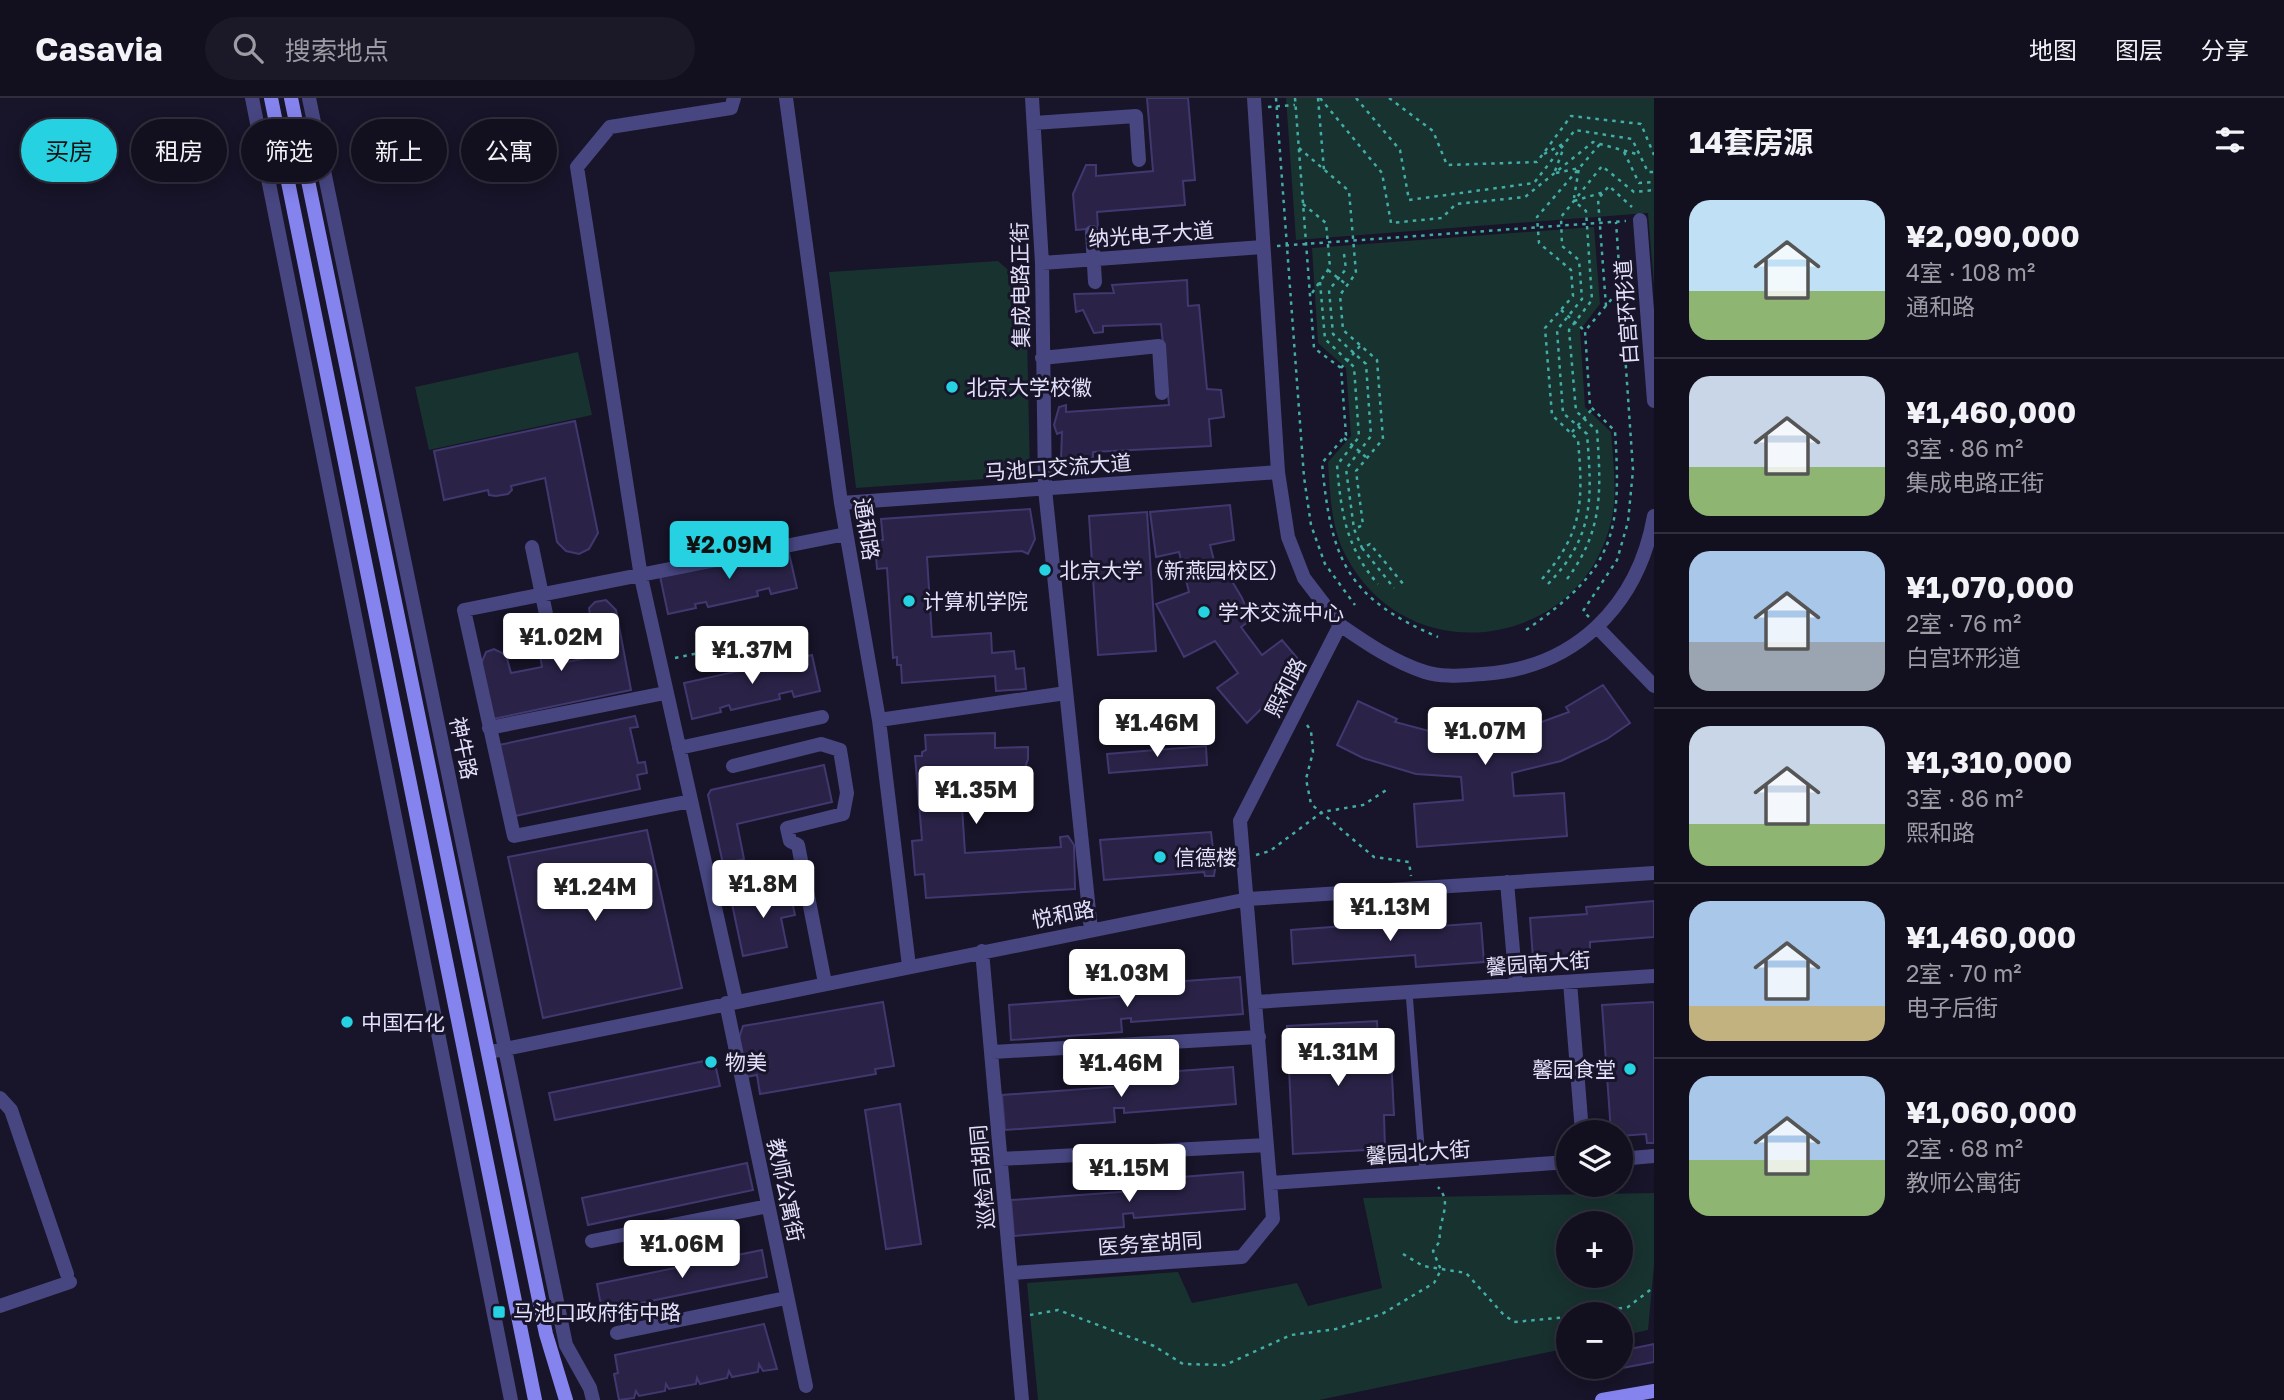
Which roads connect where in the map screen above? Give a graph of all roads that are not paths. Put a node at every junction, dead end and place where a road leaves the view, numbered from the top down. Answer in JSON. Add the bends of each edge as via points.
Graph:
{"nodes":[{"id":1,"x":251,"y":98,"type":"edge"},
{"id":2,"x":271,"y":98,"type":"edge"},
{"id":3,"x":291,"y":98,"type":"edge"},
{"id":4,"x":309,"y":98,"type":"edge"},
{"id":5,"x":734,"y":98,"type":"edge"},
{"id":6,"x":786,"y":98,"type":"edge"},
{"id":7,"x":1032,"y":98,"type":"edge"},
{"id":8,"x":1254,"y":98,"type":"edge"},
{"id":9,"x":1034,"y":123,"type":"junction"},
{"id":10,"x":1139,"y":160,"type":"dead end"},
{"id":11,"x":1640,"y":214,"type":"road end"},
{"id":12,"x":1092,"y":232,"type":"dead end"},
{"id":13,"x":1263,"y":247,"type":"junction"},
{"id":14,"x":1094,"y":259,"type":"junction"},
{"id":15,"x":1042,"y":263,"type":"junction"},
{"id":16,"x":1096,"y":282,"type":"dead end"},
{"id":17,"x":1042,"y":358,"type":"junction"},
{"id":18,"x":1162,"y":393,"type":"dead end"},
{"id":19,"x":1654,"y":401,"type":"edge"},
{"id":20,"x":1278,"y":472,"type":"junction"},
{"id":21,"x":1045,"y":489,"type":"junction"},
{"id":22,"x":841,"y":503,"type":"junction"},
{"id":23,"x":1654,"y":516,"type":"edge"},
{"id":24,"x":846,"y":534,"type":"junction"},
{"id":25,"x":532,"y":547,"type":"dead end"},
{"id":26,"x":641,"y":577,"type":"junction"},
{"id":27,"x":543,"y":597,"type":"junction"},
{"id":28,"x":1340,"y":625,"type":"junction"},
{"id":29,"x":1597,"y":627,"type":"junction"},
{"id":30,"x":551,"y":638,"type":"dead end"},
{"id":31,"x":1654,"y":686,"type":"edge"},
{"id":32,"x":1066,"y":693,"type":"junction"},
{"id":33,"x":665,"y":694,"type":"junction"},
{"id":34,"x":822,"y":717,"type":"dead end"},
{"id":35,"x":879,"y":720,"type":"junction"},
{"id":36,"x":489,"y":728,"type":"junction"},
{"id":37,"x":679,"y":748,"type":"junction"},
{"id":38,"x":733,"y":765,"type":"dead end"},
{"id":39,"x":691,"y":802,"type":"junction"},
{"id":40,"x":802,"y":866,"type":"junction"},
{"id":41,"x":1654,"y":873,"type":"edge"},
{"id":42,"x":1507,"y":882,"type":"junction"},
{"id":43,"x":710,"y":883,"type":"junction"},
{"id":44,"x":1248,"y":899,"type":"junction"},
{"id":45,"x":1091,"y":930,"type":"junction"},
{"id":46,"x":982,"y":951,"type":"junction"},
{"id":47,"x":909,"y":966,"type":"junction"},
{"id":48,"x":1654,"y":976,"type":"edge"},
{"id":49,"x":1570,"y":982,"type":"junction"},
{"id":50,"x":825,"y":983,"type":"junction"},
{"id":51,"x":1516,"y":985,"type":"junction"},
{"id":52,"x":1409,"y":992,"type":"junction"},
{"id":53,"x":731,"y":1002,"type":"junction"},
{"id":54,"x":1256,"y":1002,"type":"junction"},
{"id":55,"x":1259,"y":1037,"type":"junction"},
{"id":56,"x":504,"y":1049,"type":"junction"},
{"id":57,"x":993,"y":1052,"type":"junction"},
{"id":58,"x":488,"y":1053,"type":"junction"},
{"id":59,"x":0,"y":1098,"type":"edge"},
{"id":60,"x":1581,"y":1120,"type":"edge"},
{"id":61,"x":1268,"y":1145,"type":"junction"},
{"id":62,"x":1654,"y":1156,"type":"edge"},
{"id":63,"x":1633,"y":1158,"type":"edge"},
{"id":64,"x":1001,"y":1159,"type":"junction"},
{"id":65,"x":1556,"y":1164,"type":"edge"},
{"id":66,"x":1423,"y":1173,"type":"junction"},
{"id":67,"x":1270,"y":1183,"type":"junction"},
{"id":68,"x":768,"y":1206,"type":"junction"},
{"id":69,"x":1273,"y":1219,"type":"joint"},
{"id":70,"x":592,"y":1241,"type":"dead end"},
{"id":71,"x":1011,"y":1273,"type":"junction"},
{"id":72,"x":786,"y":1298,"type":"junction"},
{"id":73,"x":0,"y":1306,"type":"edge"},
{"id":74,"x":617,"y":1333,"type":"dead end"},
{"id":75,"x":806,"y":1386,"type":"dead end"},
{"id":76,"x":1654,"y":1391,"type":"edge"},
{"id":77,"x":511,"y":1400,"type":"edge"},
{"id":78,"x":535,"y":1400,"type":"edge"},
{"id":79,"x":566,"y":1400,"type":"edge"},
{"id":80,"x":593,"y":1400,"type":"edge"},
{"id":81,"x":1022,"y":1400,"type":"edge"},
{"id":82,"x":1602,"y":1400,"type":"edge"}],
"edges":[{"from":1,"to":77,"type":"street"},
{"from":2,"to":78,"type":"main road"},
{"from":3,"to":58,"type":"main road","name":"神牛路"},
{"from":4,"to":56,"type":"street","name":"神牛路"},
{"from":5,"to":26,"type":"street","name":"教师公寓街","via":[[732,108],[610,127],[577,167]]},
{"from":6,"to":22,"type":"street","name":"通和路"},
{"from":7,"to":9,"type":"street","name":"集成电路正街"},
{"from":8,"to":13,"type":"street"},
{"from":9,"to":10,"type":"street","via":[[1136,116]]},
{"from":9,"to":15,"type":"street","name":"集成电路正街"},
{"from":11,"to":19,"type":"street","name":"白宫环形道"},
{"from":12,"to":14,"type":"street"},
{"from":13,"to":14,"type":"street","name":"纳光电子大道"},
{"from":13,"to":20,"type":"street"},
{"from":14,"to":15,"type":"street","name":"纳光电子大道"},
{"from":14,"to":16,"type":"street"},
{"from":15,"to":17,"type":"street","name":"集成电路正街"},
{"from":17,"to":18,"type":"street","via":[[1159,346]]},
{"from":17,"to":21,"type":"street","name":"集成电路正街"},
{"from":20,"to":21,"type":"street","name":"马池口交流大道"},
{"from":20,"to":28,"type":"street","via":[[1288,537],[1304,578]]},
{"from":21,"to":22,"type":"street","name":"马池口交流大道"},
{"from":21,"to":32,"type":"street","name":"集成电路正街"},
{"from":22,"to":24,"type":"street","name":"通和路"},
{"from":23,"to":29,"type":"street","via":[[1649,545],[1636,575]]},
{"from":24,"to":26,"type":"street"},
{"from":24,"to":35,"type":"street","name":"通和路"},
{"from":25,"to":27,"type":"street"},
{"from":26,"to":27,"type":"street"},
{"from":26,"to":33,"type":"street","name":"教师公寓街"},
{"from":27,"to":30,"type":"street"},
{"from":27,"to":36,"type":"street","via":[[464,610]]},
{"from":28,"to":29,"type":"street","via":[[1369,646],[1426,673],[1455,676],[1506,672],[1561,655]]},
{"from":28,"to":44,"type":"street","name":"熙和路","via":[[1240,821]]},
{"from":29,"to":31,"type":"street"},
{"from":32,"to":35,"type":"street"},
{"from":32,"to":45,"type":"street","name":"集成电路正街"},
{"from":33,"to":36,"type":"street"},
{"from":33,"to":37,"type":"street","name":"教师公寓街"},
{"from":34,"to":37,"type":"street"},
{"from":35,"to":47,"type":"street","name":"通和路"},
{"from":36,"to":39,"type":"street","via":[[514,836]]},
{"from":37,"to":39,"type":"street","name":"教师公寓街"},
{"from":38,"to":40,"type":"street","via":[[821,744],[840,750],[847,793],[842,814],[787,828],[790,841],[798,845]]},
{"from":39,"to":43,"type":"street","name":"教师公寓街"},
{"from":40,"to":43,"type":"street"},
{"from":40,"to":50,"type":"street"},
{"from":41,"to":42,"type":"street","name":"悦和路"},
{"from":42,"to":44,"type":"street","name":"悦和路"},
{"from":42,"to":51,"type":"street"},
{"from":43,"to":53,"type":"street","name":"教师公寓街"},
{"from":44,"to":45,"type":"street","name":"悦和路"},
{"from":44,"to":54,"type":"street","name":"熙和路"},
{"from":45,"to":46,"type":"street","name":"悦和路"},
{"from":46,"to":47,"type":"street","name":"悦和路"},
{"from":46,"to":57,"type":"street","name":"巡检司胡同"},
{"from":47,"to":50,"type":"street","name":"悦和路"},
{"from":48,"to":49,"type":"street","name":"馨园南大街"},
{"from":49,"to":51,"type":"street","name":"馨园南大街"},
{"from":49,"to":60,"type":"street"},
{"from":50,"to":53,"type":"street","name":"悦和路"},
{"from":51,"to":52,"type":"street","name":"馨园南大街"},
{"from":52,"to":54,"type":"street","name":"馨园南大街"},
{"from":52,"to":66,"type":"lane"},
{"from":53,"to":56,"type":"street","name":"悦和路"},
{"from":53,"to":68,"type":"street","name":"教师公寓街"},
{"from":54,"to":55,"type":"street","name":"熙和路"},
{"from":55,"to":57,"type":"street"},
{"from":55,"to":61,"type":"street","name":"熙和路"},
{"from":56,"to":58,"type":"street","name":"悦和路"},
{"from":56,"to":80,"type":"street","name":"神牛路","via":[[566,1345]]},
{"from":57,"to":64,"type":"street","name":"巡检司胡同"},
{"from":58,"to":79,"type":"main road","name":"神牛路","via":[[546,1334]]},
{"from":59,"to":73,"type":"street","via":[[12,1110],[68,1278]]},
{"from":61,"to":64,"type":"street"},
{"from":61,"to":67,"type":"street","name":"熙和路"},
{"from":62,"to":63,"type":"street"},
{"from":64,"to":71,"type":"street","name":"巡检司胡同"},
{"from":65,"to":66,"type":"street","name":"馨园北大街"},
{"from":66,"to":67,"type":"street","name":"馨园北大街"},
{"from":67,"to":69,"type":"street","name":"熙和路"},
{"from":68,"to":70,"type":"street"},
{"from":68,"to":72,"type":"street","name":"教师公寓街"},
{"from":69,"to":71,"type":"street","name":"医务室胡同","via":[[1242,1257]]},
{"from":71,"to":81,"type":"street","name":"巡检司胡同"},
{"from":72,"to":74,"type":"street"},
{"from":72,"to":75,"type":"street","name":"教师公寓街"},
{"from":76,"to":82,"type":"main road"}]}
